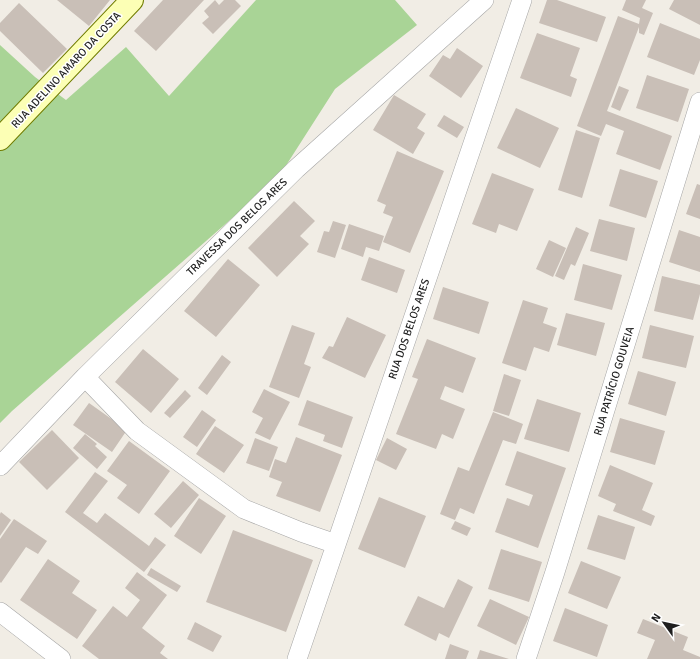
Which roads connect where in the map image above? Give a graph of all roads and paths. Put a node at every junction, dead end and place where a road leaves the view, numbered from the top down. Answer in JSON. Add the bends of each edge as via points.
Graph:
{"nodes":[{"id":1,"x":132,"y":0,"type":"edge"},
{"id":2,"x":484,"y":0,"type":"edge"},
{"id":3,"x":522,"y":0,"type":"edge"},
{"id":4,"x":700,"y":102,"type":"edge"},
{"id":5,"x":0,"y":139,"type":"edge"},
{"id":6,"x":85,"y":377,"type":"junction"},
{"id":7,"x":0,"y":466,"type":"edge"},
{"id":8,"x":336,"y":544,"type":"junction"},
{"id":9,"x":0,"y":612,"type":"edge"},
{"id":10,"x":61,"y":659,"type":"edge"},
{"id":11,"x":297,"y":659,"type":"edge"},
{"id":12,"x":526,"y":659,"type":"edge"}],
"edges":[{"from":1,"to":5,"type":"street","name":"RUA ADELINO AMARO DA COSTA"},
{"from":2,"to":6,"type":"street","name":"TRAVESSA DOS BELOS ARES","via":[[296,169]]},
{"from":3,"to":8,"type":"street","name":"RUA DOS BELOS ARES"},
{"from":4,"to":12,"type":"street","name":"RUA PATRÍCIO GOUVEIA"},
{"from":6,"to":7,"type":"street","name":"TRAVESSA DOS BELOS ARES"},
{"from":6,"to":8,"type":"street","via":[[138,431],[244,508]]},
{"from":8,"to":11,"type":"street","name":"RUA DOS BELOS ARES"},
{"from":9,"to":10,"type":"street"}]}
